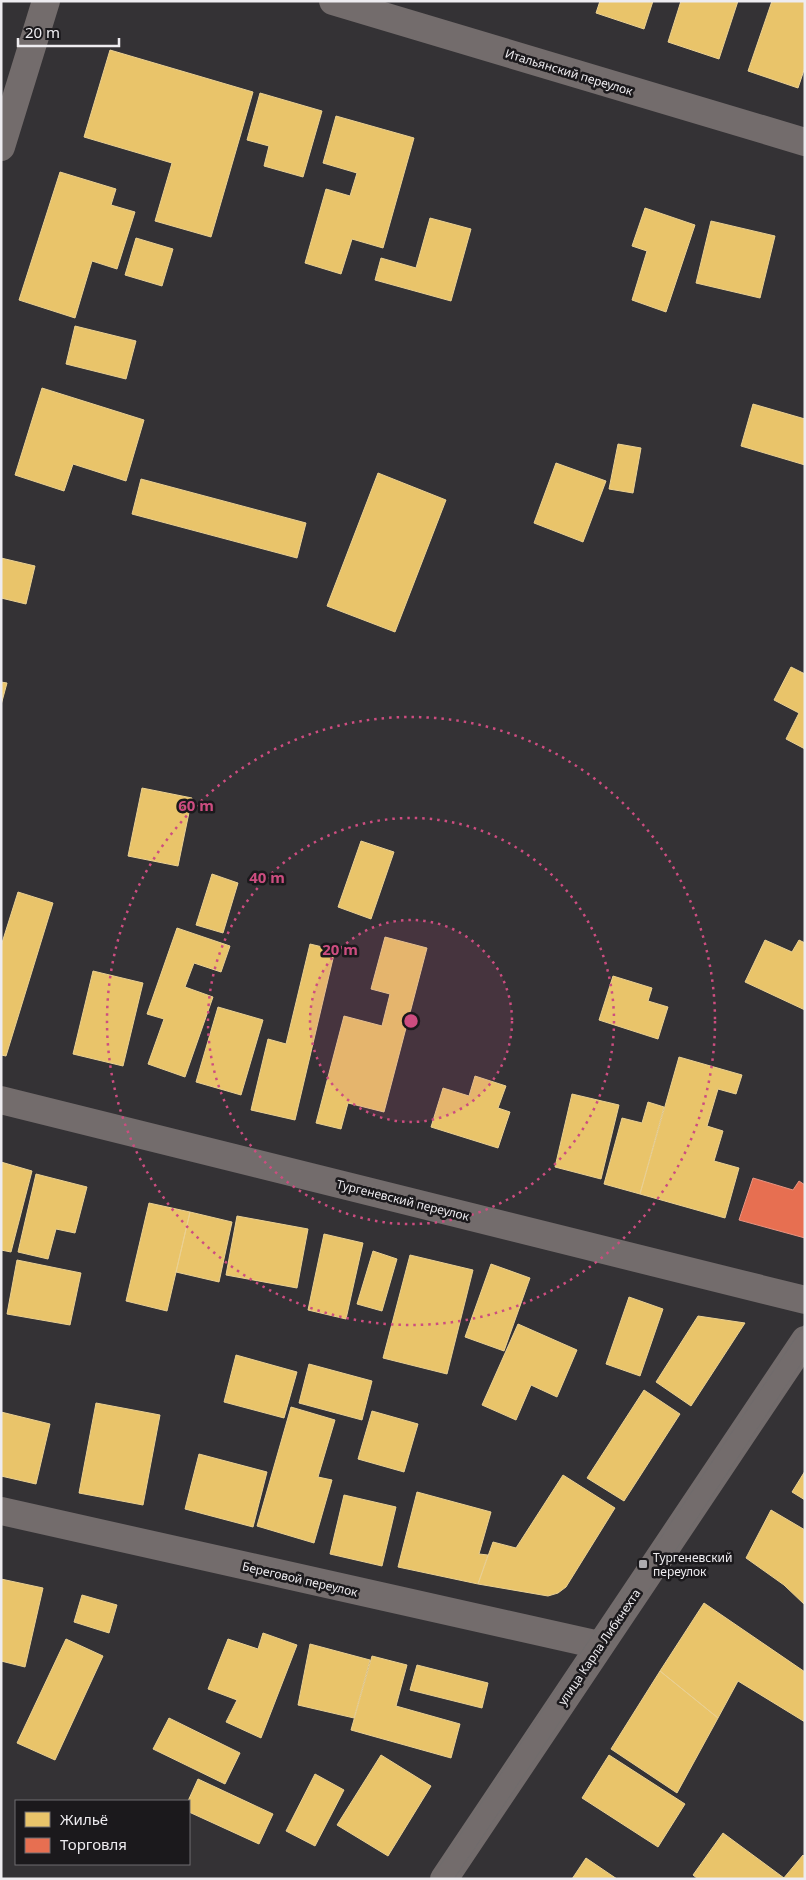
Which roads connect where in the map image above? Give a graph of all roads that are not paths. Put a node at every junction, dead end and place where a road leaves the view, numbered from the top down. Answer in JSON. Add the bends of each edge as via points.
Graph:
{"nodes":[{"id":1,"x":46,"y":1,"type":"edge"},
{"id":2,"x":334,"y":1,"type":"edge"},
{"id":3,"x":805,"y":142,"type":"edge"},
{"id":4,"x":1,"y":147,"type":"edge"},
{"id":5,"x":1,"y":1100,"type":"edge"},
{"id":6,"x":805,"y":1300,"type":"edge"},
{"id":7,"x":805,"y":1340,"type":"edge"},
{"id":8,"x":1,"y":1511,"type":"edge"},
{"id":9,"x":599,"y":1645,"type":"junction"},
{"id":10,"x":444,"y":1879,"type":"edge"}],
"edges":[{"from":1,"to":4,"type":"street"},
{"from":2,"to":3,"type":"street","name":"Итальянский переулок"},
{"from":5,"to":6,"type":"street","name":"Тургеневский переулок"},
{"from":7,"to":9,"type":"street","name":"улица Карла Либкнехта"},
{"from":8,"to":9,"type":"street","name":"Береговой переулок"},
{"from":9,"to":10,"type":"street","name":"улица Карла Либкнехта"}]}
